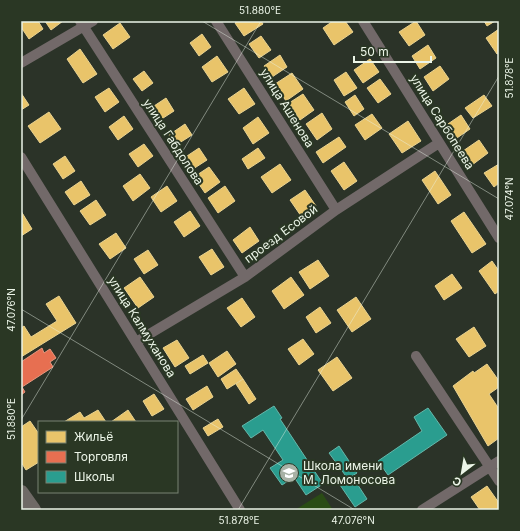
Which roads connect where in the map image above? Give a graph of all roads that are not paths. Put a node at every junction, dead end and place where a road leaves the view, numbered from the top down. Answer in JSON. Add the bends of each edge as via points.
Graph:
{"nodes":[{"id":1,"x":216,"y":21,"type":"edge"},
{"id":2,"x":363,"y":21,"type":"edge"},
{"id":3,"x":86,"y":23,"type":"edge"},
{"id":4,"x":21,"y":63,"type":"edge"},
{"id":5,"x":439,"y":143,"type":"junction"},
{"id":6,"x":21,"y":157,"type":"edge"},
{"id":7,"x":336,"y":210,"type":"junction"},
{"id":8,"x":499,"y":238,"type":"edge"},
{"id":9,"x":245,"y":277,"type":"junction"},
{"id":10,"x":136,"y":342,"type":"junction"},
{"id":11,"x":416,"y":356,"type":"dead end"},
{"id":12,"x":499,"y":461,"type":"edge"},
{"id":13,"x":490,"y":466,"type":"junction"},
{"id":14,"x":499,"y":480,"type":"edge"},
{"id":15,"x":21,"y":493,"type":"edge"},
{"id":16,"x":33,"y":510,"type":"edge"},
{"id":17,"x":240,"y":510,"type":"edge"},
{"id":18,"x":422,"y":510,"type":"edge"}],
"edges":[{"from":1,"to":7,"type":"street","name":"улица Ашенова"},
{"from":2,"to":5,"type":"street","name":"улица Сарбопеева"},
{"from":3,"to":4,"type":"street"},
{"from":3,"to":9,"type":"street","name":"улица Габдолова"},
{"from":5,"to":7,"type":"street","name":"проезд Есовой"},
{"from":5,"to":8,"type":"street","name":"улица Сарбопеева"},
{"from":6,"to":10,"type":"street","name":"улица Калмуханова"},
{"from":7,"to":9,"type":"street","name":"проезд Есовой"},
{"from":9,"to":10,"type":"street","name":"проезд Есовой"},
{"from":10,"to":17,"type":"street","name":"улица Калмуханова"},
{"from":11,"to":13,"type":"street"},
{"from":12,"to":13,"type":"street"},
{"from":13,"to":14,"type":"street"},
{"from":13,"to":18,"type":"street"},
{"from":15,"to":16,"type":"main road"}]}
